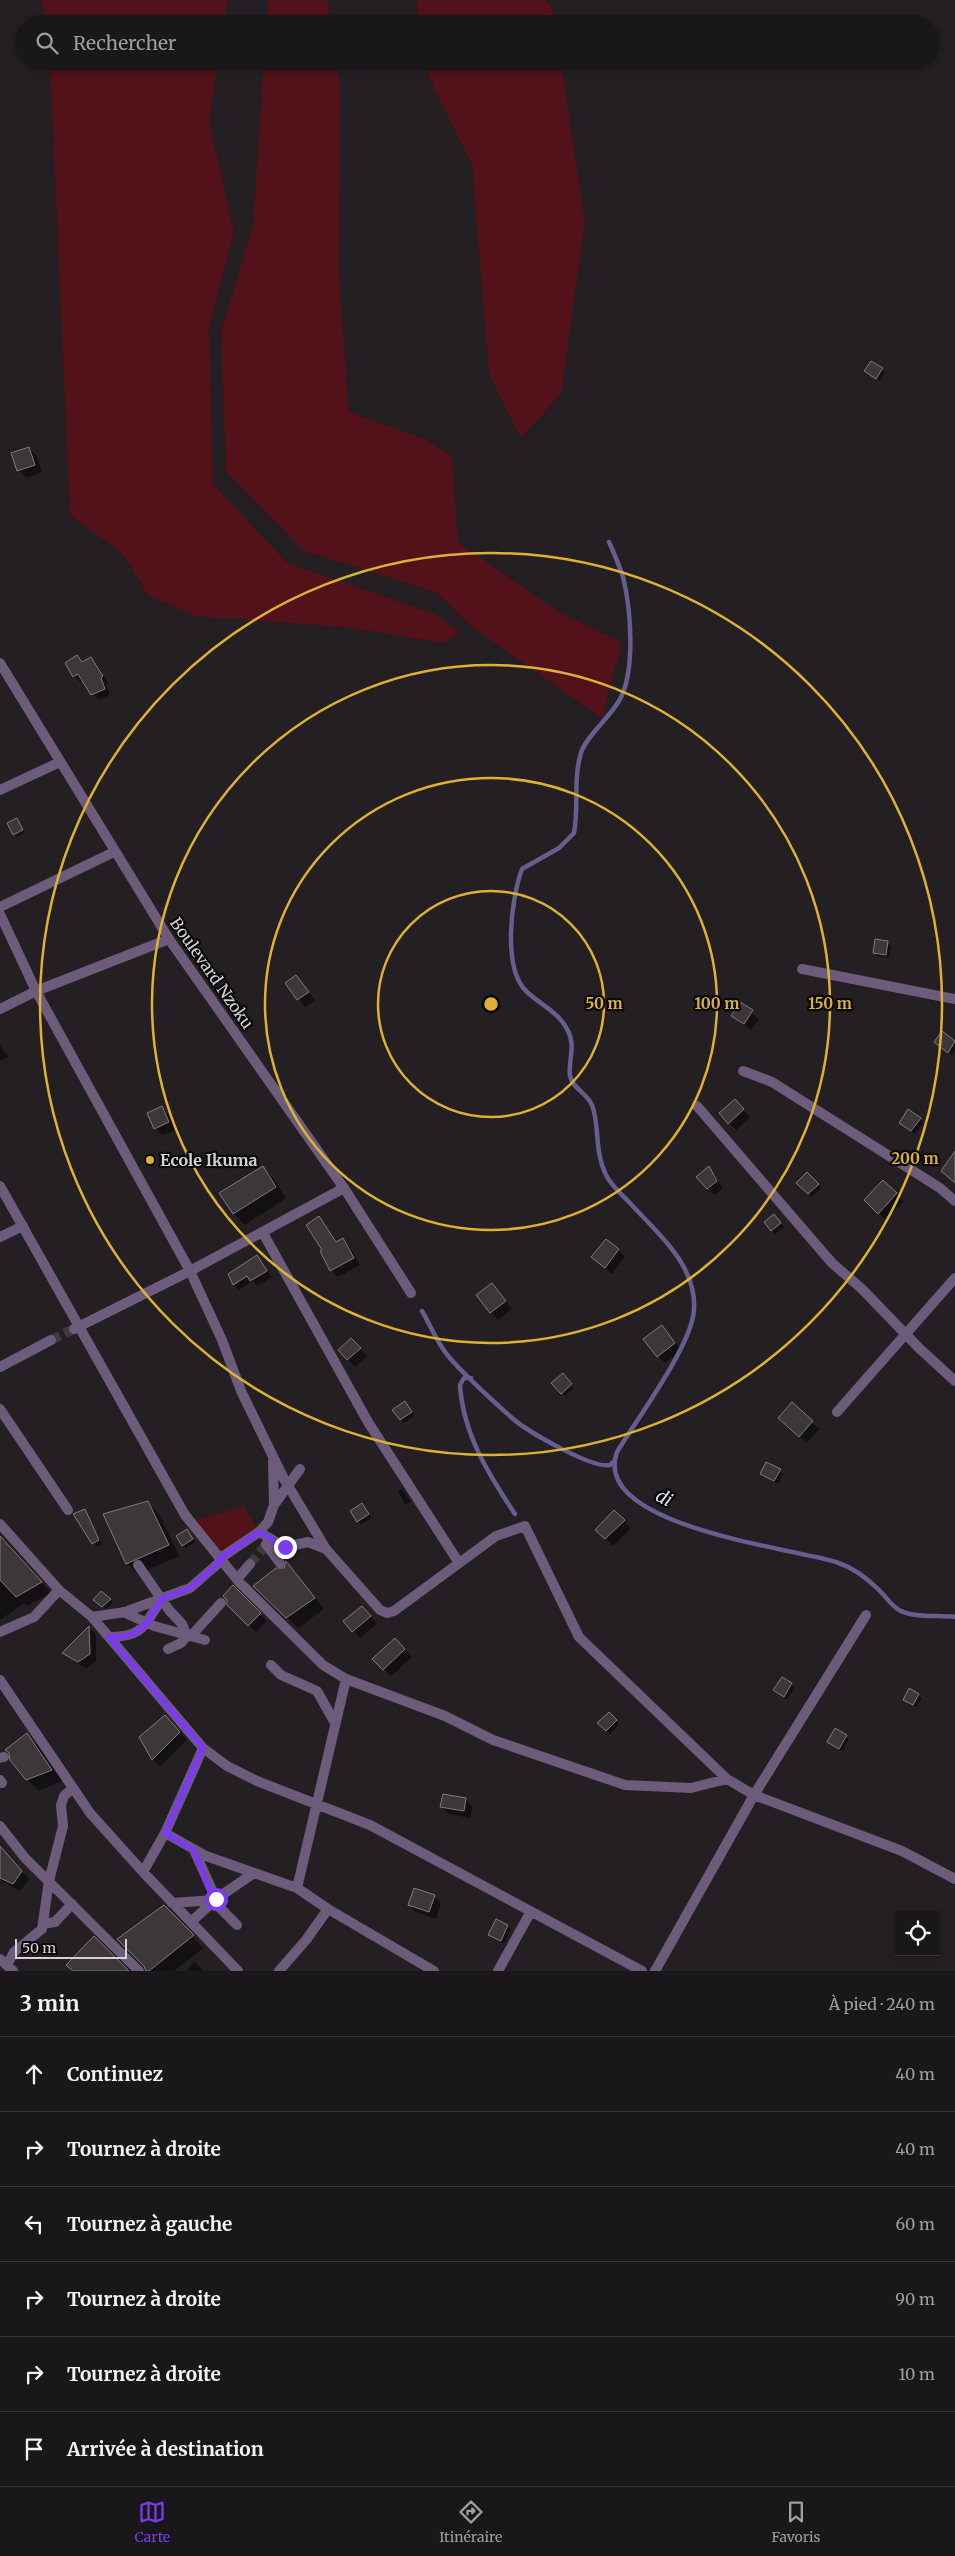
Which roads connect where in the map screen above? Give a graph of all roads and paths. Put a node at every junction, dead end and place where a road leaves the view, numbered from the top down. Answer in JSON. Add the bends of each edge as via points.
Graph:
{"nodes":[{"id":1,"x":0,"y":663,"type":"edge"},
{"id":2,"x":60,"y":762,"type":"junction"},
{"id":3,"x":0,"y":790,"type":"edge"},
{"id":4,"x":114,"y":852,"type":"junction"},
{"id":5,"x":0,"y":907,"type":"edge"},
{"id":6,"x":0,"y":914,"type":"edge"},
{"id":7,"x":169,"y":939,"type":"junction"},
{"id":8,"x":802,"y":969,"type":"dead end"},
{"id":9,"x":36,"y":991,"type":"junction"},
{"id":10,"x":955,"y":999,"type":"edge"},
{"id":11,"x":0,"y":1009,"type":"edge"},
{"id":12,"x":743,"y":1071,"type":"dead end"},
{"id":13,"x":697,"y":1106,"type":"dead end"},
{"id":14,"x":0,"y":1186,"type":"edge"},
{"id":15,"x":344,"y":1188,"type":"junction"},
{"id":16,"x":955,"y":1201,"type":"edge"},
{"id":17,"x":23,"y":1226,"type":"junction"},
{"id":18,"x":263,"y":1233,"type":"junction"},
{"id":19,"x":0,"y":1237,"type":"edge"},
{"id":20,"x":190,"y":1271,"type":"junction"},
{"id":21,"x":955,"y":1278,"type":"edge"},
{"id":22,"x":411,"y":1293,"type":"dead end"},
{"id":23,"x":77,"y":1327,"type":"junction"},
{"id":24,"x":905,"y":1334,"type":"junction"},
{"id":25,"x":51,"y":1340,"type":"tunnel mouth"},
{"id":26,"x":0,"y":1367,"type":"edge"},
{"id":27,"x":955,"y":1381,"type":"edge"},
{"id":28,"x":0,"y":1409,"type":"edge"},
{"id":29,"x":837,"y":1412,"type":"dead end"},
{"id":30,"x":273,"y":1456,"type":"junction"},
{"id":31,"x":300,"y":1469,"type":"dead end"},
{"id":32,"x":288,"y":1485,"type":"junction"},
{"id":33,"x":274,"y":1505,"type":"junction"},
{"id":34,"x":68,"y":1510,"type":"dead end"},
{"id":35,"x":0,"y":1524,"type":"edge"},
{"id":36,"x":259,"y":1532,"type":"junction"},
{"id":37,"x":268,"y":1542,"type":"junction"},
{"id":38,"x":326,"y":1549,"type":"junction"},
{"id":39,"x":220,"y":1560,"type":"junction"},
{"id":40,"x":280,"y":1563,"type":"dead end"},
{"id":41,"x":458,"y":1563,"type":"junction"},
{"id":42,"x":250,"y":1564,"type":"tunnel mouth"},
{"id":43,"x":138,"y":1565,"type":"dead end"},
{"id":44,"x":237,"y":1579,"type":"junction"},
{"id":45,"x":59,"y":1590,"type":"junction"},
{"id":46,"x":163,"y":1598,"type":"junction"},
{"id":47,"x":221,"y":1603,"type":"dead end"},
{"id":48,"x":123,"y":1612,"type":"junction"},
{"id":49,"x":866,"y":1615,"type":"dead end"},
{"id":50,"x":92,"y":1617,"type":"junction"},
{"id":51,"x":148,"y":1623,"type":"junction"},
{"id":52,"x":0,"y":1632,"type":"edge"},
{"id":53,"x":189,"y":1636,"type":"junction"},
{"id":54,"x":109,"y":1637,"type":"junction"},
{"id":55,"x":205,"y":1640,"type":"dead end"},
{"id":56,"x":168,"y":1649,"type":"dead end"},
{"id":57,"x":271,"y":1665,"type":"dead end"},
{"id":58,"x":346,"y":1679,"type":"junction"},
{"id":59,"x":0,"y":1680,"type":"edge"},
{"id":60,"x":335,"y":1723,"type":"junction"},
{"id":61,"x":203,"y":1748,"type":"junction"},
{"id":62,"x":727,"y":1779,"type":"junction"},
{"id":63,"x":73,"y":1788,"type":"junction"},
{"id":64,"x":754,"y":1795,"type":"junction"},
{"id":65,"x":316,"y":1805,"type":"junction"},
{"id":66,"x":0,"y":1826,"type":"edge"},
{"id":67,"x":165,"y":1833,"type":"junction"},
{"id":68,"x":194,"y":1850,"type":"junction"},
{"id":69,"x":143,"y":1872,"type":"junction"},
{"id":70,"x":254,"y":1873,"type":"junction"},
{"id":71,"x":955,"y":1879,"type":"edge"},
{"id":72,"x":49,"y":1881,"type":"junction"},
{"id":73,"x":297,"y":1888,"type":"junction"},
{"id":74,"x":215,"y":1900,"type":"junction"},
{"id":75,"x":172,"y":1903,"type":"junction"},
{"id":76,"x":72,"y":1904,"type":"junction"},
{"id":77,"x":328,"y":1909,"type":"junction"},
{"id":78,"x":530,"y":1913,"type":"junction"},
{"id":79,"x":191,"y":1922,"type":"junction"},
{"id":80,"x":43,"y":1924,"type":"junction"},
{"id":81,"x":237,"y":1925,"type":"dead end"},
{"id":82,"x":7,"y":1965,"type":"edge"},
{"id":83,"x":139,"y":1971,"type":"edge"},
{"id":84,"x":238,"y":1971,"type":"edge"},
{"id":85,"x":278,"y":1971,"type":"edge"},
{"id":86,"x":434,"y":1971,"type":"edge"},
{"id":87,"x":498,"y":1971,"type":"edge"},
{"id":88,"x":642,"y":1971,"type":"edge"},
{"id":89,"x":655,"y":1971,"type":"edge"}],
"edges":[{"from":1,"to":2,"type":"street","name":"Boulevard Nzoku"},
{"from":2,"to":3,"type":"street"},
{"from":2,"to":4,"type":"street","name":"Boulevard Nzoku"},
{"from":4,"to":5,"type":"street"},
{"from":4,"to":7,"type":"street","name":"Boulevard Nzoku"},
{"from":6,"to":9,"type":"street"},
{"from":7,"to":9,"type":"street"},
{"from":7,"to":15,"type":"street","name":"Boulevard Nzoku"},
{"from":8,"to":10,"type":"street"},
{"from":9,"to":11,"type":"street"},
{"from":9,"to":20,"type":"street"},
{"from":12,"to":16,"type":"street","via":[[772,1082],[940,1188]]},
{"from":13,"to":24,"type":"street","via":[[832,1263]]},
{"from":14,"to":17,"type":"street"},
{"from":15,"to":18,"type":"street"},
{"from":15,"to":22,"type":"street","name":"Boulevard Nzoku"},
{"from":17,"to":19,"type":"street"},
{"from":17,"to":23,"type":"street"},
{"from":18,"to":20,"type":"street"},
{"from":18,"to":41,"type":"street","via":[[368,1422]]},
{"from":20,"to":23,"type":"street"},
{"from":20,"to":30,"type":"street","via":[[241,1391]]},
{"from":21,"to":24,"type":"street"},
{"from":23,"to":39,"type":"street","via":[[184,1515]]},
{"from":24,"to":27,"type":"street"},
{"from":24,"to":29,"type":"street"},
{"from":25,"to":26,"type":"street"},
{"from":28,"to":34,"type":"street"},
{"from":30,"to":32,"type":"street"},
{"from":30,"to":33,"type":"street"},
{"from":31,"to":32,"type":"street"},
{"from":32,"to":33,"type":"street"},
{"from":32,"to":38,"type":"street"},
{"from":33,"to":36,"type":"street","via":[[268,1522]]},
{"from":35,"to":45,"type":"street"},
{"from":36,"to":37,"type":"street"},
{"from":36,"to":39,"type":"street"},
{"from":37,"to":38,"type":"street","via":[[285,1547],[308,1542]]},
{"from":37,"to":40,"type":"street"},
{"from":38,"to":41,"type":"street","via":[[387,1614]]},
{"from":39,"to":44,"type":"street"},
{"from":39,"to":46,"type":"street","via":[[190,1588]]},
{"from":41,"to":62,"type":"street","via":[[496,1536],[525,1526],[579,1637]]},
{"from":42,"to":44,"type":"street"},
{"from":43,"to":46,"type":"street"},
{"from":44,"to":58,"type":"street","via":[[322,1665]]},
{"from":45,"to":50,"type":"street"},
{"from":45,"to":52,"type":"street","via":[[34,1617]]},
{"from":46,"to":48,"type":"street"},
{"from":46,"to":51,"type":"street"},
{"from":46,"to":53,"type":"street"},
{"from":47,"to":53,"type":"street"},
{"from":48,"to":50,"type":"street"},
{"from":48,"to":51,"type":"street"},
{"from":49,"to":64,"type":"street"},
{"from":50,"to":54,"type":"street"},
{"from":51,"to":53,"type":"street"},
{"from":51,"to":54,"type":"street","via":[[135,1633]]},
{"from":53,"to":55,"type":"street"},
{"from":53,"to":56,"type":"street"},
{"from":54,"to":61,"type":"street"},
{"from":57,"to":60,"type":"street","via":[[281,1675],[317,1691]]},
{"from":58,"to":60,"type":"street"},
{"from":58,"to":62,"type":"street","via":[[445,1716],[493,1740],[625,1785],[691,1788]]},
{"from":59,"to":63,"type":"street"},
{"from":60,"to":65,"type":"street"},
{"from":61,"to":65,"type":"street","via":[[257,1782]]},
{"from":61,"to":67,"type":"street"},
{"from":62,"to":64,"type":"street"},
{"from":63,"to":69,"type":"street","via":[[90,1813]]},
{"from":63,"to":72,"type":"street","via":[[64,1796],[61,1805],[63,1826]]},
{"from":64,"to":71,"type":"street","via":[[902,1851]]},
{"from":64,"to":89,"type":"street"},
{"from":65,"to":73,"type":"street"},
{"from":65,"to":78,"type":"street","via":[[370,1825]]},
{"from":66,"to":72,"type":"street"},
{"from":67,"to":68,"type":"street"},
{"from":67,"to":69,"type":"street"},
{"from":68,"to":70,"type":"street"},
{"from":68,"to":74,"type":"street"},
{"from":69,"to":75,"type":"street"},
{"from":70,"to":73,"type":"street"},
{"from":70,"to":74,"type":"street"},
{"from":72,"to":76,"type":"street"},
{"from":72,"to":80,"type":"street"},
{"from":73,"to":77,"type":"street"},
{"from":74,"to":75,"type":"street"},
{"from":74,"to":79,"type":"street"},
{"from":74,"to":81,"type":"street"},
{"from":75,"to":79,"type":"street"},
{"from":76,"to":80,"type":"street","via":[[55,1922]]},
{"from":76,"to":83,"type":"street"},
{"from":77,"to":85,"type":"street"},
{"from":77,"to":86,"type":"street"},
{"from":78,"to":87,"type":"street"},
{"from":78,"to":88,"type":"street"},
{"from":79,"to":84,"type":"street"},
{"from":80,"to":82,"type":"street","via":[[42,1929],[14,1952]]}]}
